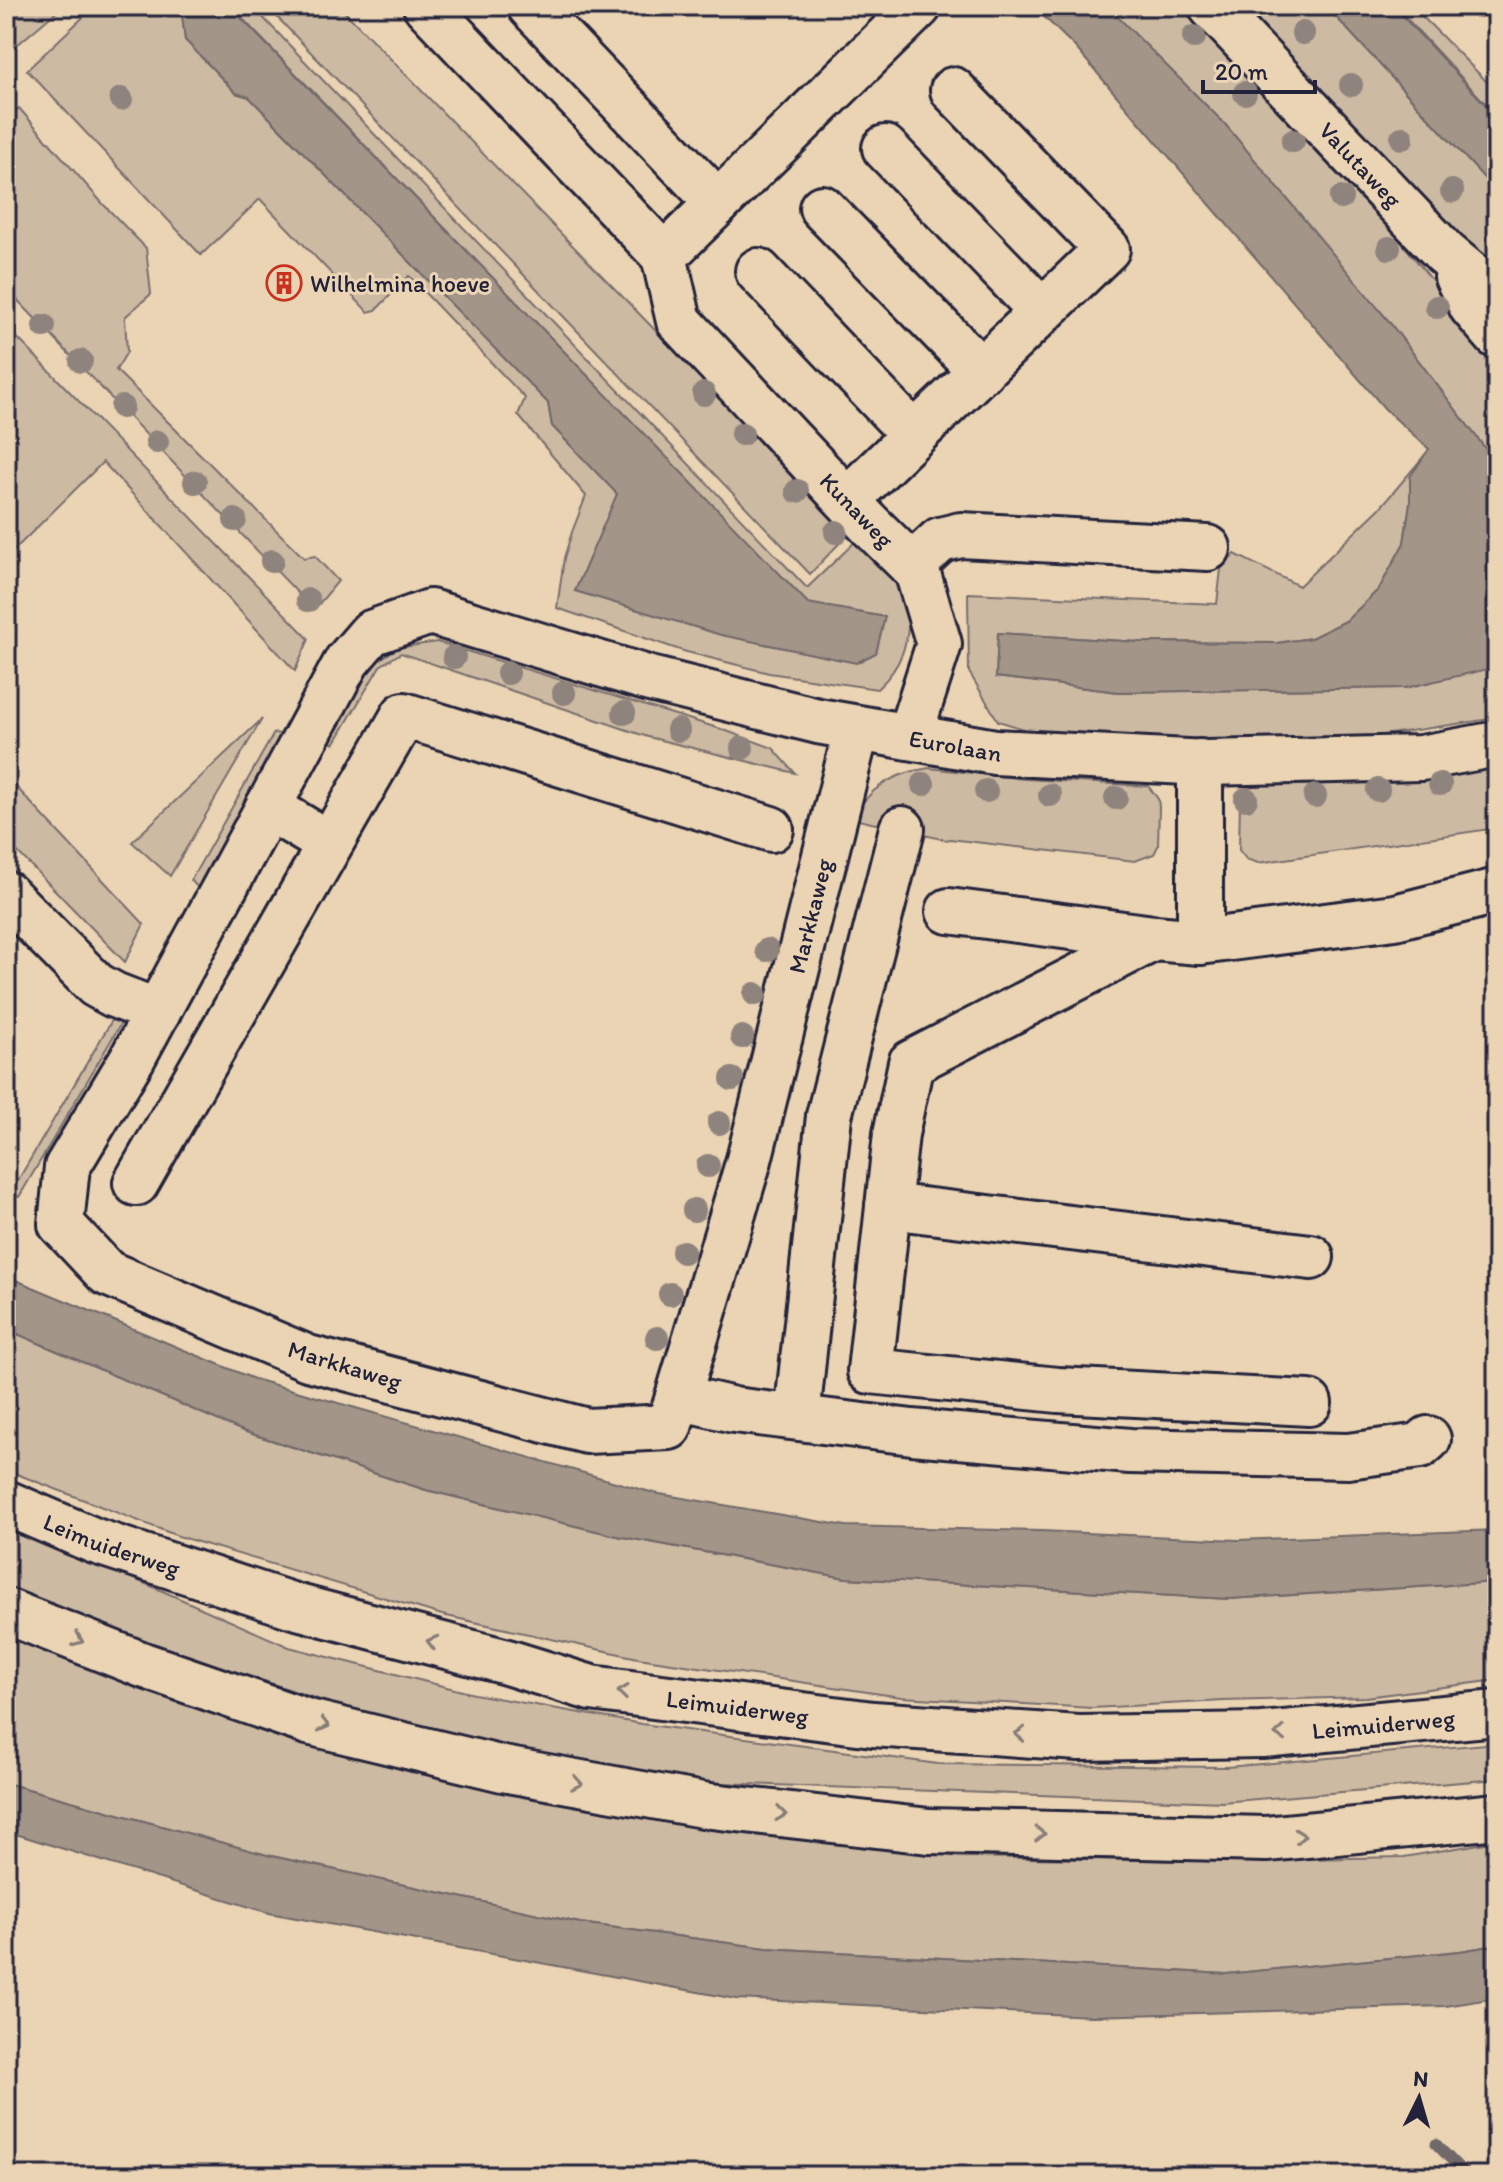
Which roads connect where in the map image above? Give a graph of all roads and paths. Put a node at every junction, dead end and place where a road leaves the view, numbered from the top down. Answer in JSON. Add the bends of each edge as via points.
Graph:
{"nodes":[{"id":1,"x":426,"y":6,"type":"edge"},
{"id":2,"x":530,"y":6,"type":"edge"},
{"id":3,"x":919,"y":6,"type":"edge"},
{"id":4,"x":1211,"y":6,"type":"edge"},
{"id":5,"x":953,"y":90,"type":"dead end"},
{"id":6,"x":885,"y":148,"type":"dead end"},
{"id":7,"x":718,"y":203,"type":"junction"},
{"id":8,"x":822,"y":208,"type":"dead end"},
{"id":9,"x":1445,"y":253,"type":"junction"},
{"id":10,"x":664,"y":256,"type":"junction"},
{"id":11,"x":758,"y":271,"type":"dead end"},
{"id":12,"x":1497,"y":296,"type":"edge"},
{"id":13,"x":1042,"y":311,"type":"junction"},
{"id":14,"x":1497,"y":336,"type":"edge"},
{"id":15,"x":981,"y":371,"type":"junction"},
{"id":16,"x":914,"y":435,"type":"junction"},
{"id":17,"x":847,"y":500,"type":"junction"},
{"id":18,"x":1208,"y":548,"type":"dead end"},
{"id":19,"x":912,"y":566,"type":"junction"},
{"id":20,"x":430,"y":612,"type":"joint"},
{"id":21,"x":857,"y":728,"type":"junction"},
{"id":22,"x":909,"y":737,"type":"junction"},
{"id":23,"x":1497,"y":744,"type":"edge"},
{"id":24,"x":1200,"y":762,"type":"junction"},
{"id":25,"x":268,"y":807,"type":"junction"},
{"id":26,"x":771,"y":829,"type":"dead end"},
{"id":27,"x":902,"y":829,"type":"dead end"},
{"id":28,"x":329,"y":844,"type":"junction"},
{"id":29,"x":1497,"y":891,"type":"edge"},
{"id":30,"x":6,"y":894,"type":"edge"},
{"id":31,"x":949,"y":911,"type":"dead end"},
{"id":32,"x":1154,"y":938,"type":"junction"},
{"id":33,"x":1200,"y":942,"type":"junction"},
{"id":34,"x":159,"y":1010,"type":"junction"},
{"id":35,"x":217,"y":1041,"type":"junction"},
{"id":36,"x":136,"y":1183,"type":"dead end"},
{"id":37,"x":888,"y":1206,"type":"junction"},
{"id":38,"x":1311,"y":1257,"type":"dead end"},
{"id":39,"x":678,"y":1397,"type":"junction"},
{"id":40,"x":1309,"y":1403,"type":"dead end"},
{"id":41,"x":797,"y":1417,"type":"junction"},
{"id":42,"x":1428,"y":1439,"type":"dead end"},
{"id":43,"x":6,"y":1503,"type":"edge"},
{"id":44,"x":6,"y":1611,"type":"edge"},
{"id":45,"x":1497,"y":1713,"type":"edge"},
{"id":46,"x":1497,"y":1816,"type":"edge"}],
"edges":[{"from":1,"to":10,"type":"street"},
{"from":2,"to":7,"type":"street"},
{"from":3,"to":7,"type":"street"},
{"from":4,"to":9,"type":"street","name":"Valutaweg"},
{"from":5,"to":13,"type":"street","via":[[1107,249]]},
{"from":6,"to":13,"type":"street"},
{"from":7,"to":10,"type":"street"},
{"from":8,"to":15,"type":"street"},
{"from":9,"to":12,"type":"street","name":"Valutaweg"},
{"from":9,"to":14,"type":"street","name":"Valutaweg","via":[[1472,307]]},
{"from":10,"to":17,"type":"street","name":"Kunaweg","via":[[679,321]]},
{"from":11,"to":16,"type":"street"},
{"from":13,"to":15,"type":"street"},
{"from":15,"to":16,"type":"street"},
{"from":16,"to":17,"type":"street"},
{"from":17,"to":19,"type":"street","name":"Kunaweg"},
{"from":18,"to":19,"type":"street","via":[[961,535],[940,540]]},
{"from":19,"to":22,"type":"street","name":"Kunaweg","via":[[939,644]]},
{"from":20,"to":21,"type":"street","name":"Eurolaan","via":[[650,679]]},
{"from":20,"to":25,"type":"street","name":"Markkaweg","via":[[371,633],[347,661]]},
{"from":21,"to":22,"type":"street","name":"Eurolaan"},
{"from":21,"to":39,"type":"street","name":"Markkaweg","via":[[749,1160]]},
{"from":22,"to":24,"type":"street","name":"Eurolaan","via":[[995,752]]},
{"from":23,"to":24,"type":"street","name":"Eurolaan","via":[[1421,758]]},
{"from":24,"to":33,"type":"street"},
{"from":25,"to":28,"type":"street"},
{"from":25,"to":34,"type":"street","name":"Markkaweg"},
{"from":26,"to":28,"type":"street","via":[[404,715]]},
{"from":27,"to":41,"type":"street","via":[[829,1116]]},
{"from":28,"to":35,"type":"street"},
{"from":29,"to":33,"type":"street","via":[[1395,917]]},
{"from":30,"to":34,"type":"street","via":[[96,985]]},
{"from":31,"to":32,"type":"street"},
{"from":32,"to":33,"type":"street"},
{"from":32,"to":37,"type":"street","via":[[911,1063]]},
{"from":34,"to":35,"type":"street"},
{"from":34,"to":39,"type":"street","name":"Markkaweg","via":[[67,1167],[61,1224],[107,1273],[308,1358],[587,1431],[669,1427]]},
{"from":35,"to":36,"type":"street"},
{"from":37,"to":38,"type":"street"},
{"from":37,"to":40,"type":"street","via":[[870,1371],[1058,1390]]},
{"from":39,"to":41,"type":"street"},
{"from":41,"to":42,"type":"street","via":[[1130,1451],[1348,1456],[1420,1446]]},
{"from":45,"to":43,"type":"street","name":"Leimuiderweg","one_way":true,"via":[[1262,1735],[1079,1738],[873,1724],[591,1688],[294,1606],[95,1541]]},
{"from":44,"to":46,"type":"street","one_way":true,"via":[[308,1722],[503,1769],[703,1805],[929,1831],[1266,1839]]}]}
